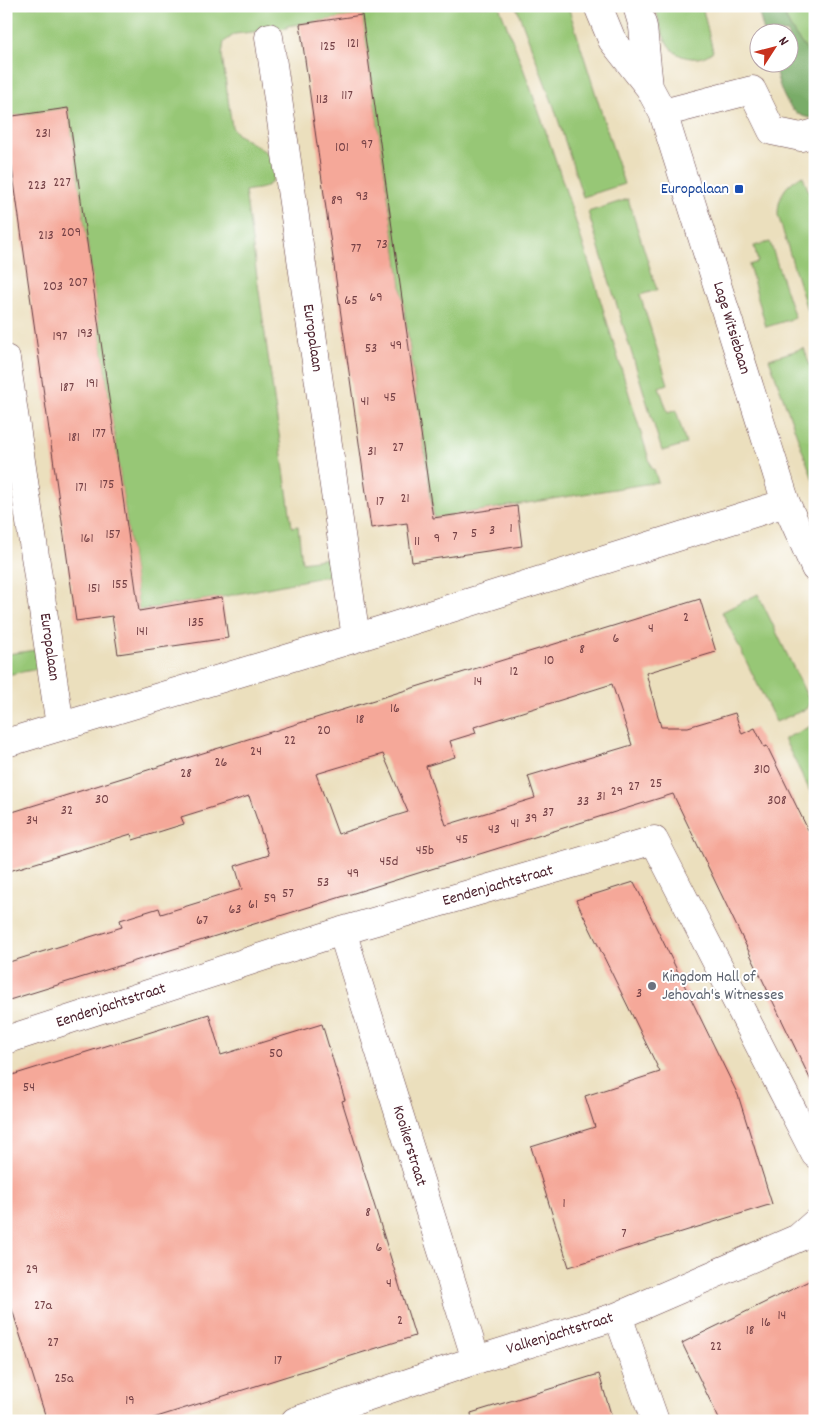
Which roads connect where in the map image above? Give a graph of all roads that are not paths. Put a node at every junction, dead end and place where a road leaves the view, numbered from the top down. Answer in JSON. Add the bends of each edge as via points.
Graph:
{"nodes":[{"id":1,"x":598,"y":6,"type":"edge"},
{"id":2,"x":637,"y":6,"type":"edge"},
{"id":3,"x":269,"y":37,"type":"dead end"},
{"id":4,"x":649,"y":87,"type":"junction"},
{"id":5,"x":663,"y":113,"type":"junction"},
{"id":6,"x":815,"y":133,"type":"edge"},
{"id":7,"x":6,"y":359,"type":"edge"},
{"id":8,"x":786,"y":503,"type":"junction"},
{"id":9,"x":815,"y":568,"type":"edge"},
{"id":10,"x":356,"y":638,"type":"junction"},
{"id":11,"x":60,"y":726,"type":"junction"},
{"id":12,"x":6,"y":743,"type":"edge"},
{"id":13,"x":342,"y":931,"type":"junction"},
{"id":14,"x":6,"y":1040,"type":"edge"},
{"id":15,"x":815,"y":1154,"type":"edge"},
{"id":16,"x":815,"y":1223,"type":"edge"},
{"id":17,"x":618,"y":1316,"type":"junction"},
{"id":18,"x":476,"y":1360,"type":"junction"},
{"id":19,"x":295,"y":1421,"type":"edge"},
{"id":20,"x":655,"y":1421,"type":"edge"}],
"edges":[{"from":1,"to":4,"type":"street","name":"Lage Witsiebaan","via":[[612,40]]},
{"from":2,"to":4,"type":"street","name":"Lage Witsiebaan","via":[[643,27]]},
{"from":3,"to":10,"type":"street","name":"Europalaan"},
{"from":4,"to":5,"type":"street","name":"Lage Witsiebaan"},
{"from":5,"to":6,"type":"street","via":[[752,90],[772,131],[801,137]]},
{"from":5,"to":8,"type":"street","name":"Lage Witsiebaan"},
{"from":7,"to":11,"type":"street","name":"Europalaan"},
{"from":8,"to":9,"type":"street","name":"Lage Witsiebaan"},
{"from":8,"to":10,"type":"street"},
{"from":10,"to":11,"type":"street"},
{"from":11,"to":12,"type":"street"},
{"from":13,"to":14,"type":"street","name":"Eendenjachtstraat"},
{"from":13,"to":15,"type":"street","name":"Eendenjachtstraat","via":[[654,840]]},
{"from":13,"to":18,"type":"street","name":"Kooikerstraat"},
{"from":16,"to":17,"type":"street","name":"Valkenjachtstraat","via":[[798,1238]]},
{"from":17,"to":18,"type":"street","name":"Valkenjachtstraat"},
{"from":17,"to":20,"type":"street"},
{"from":18,"to":19,"type":"street","name":"Valkenjachtstraat"}]}
